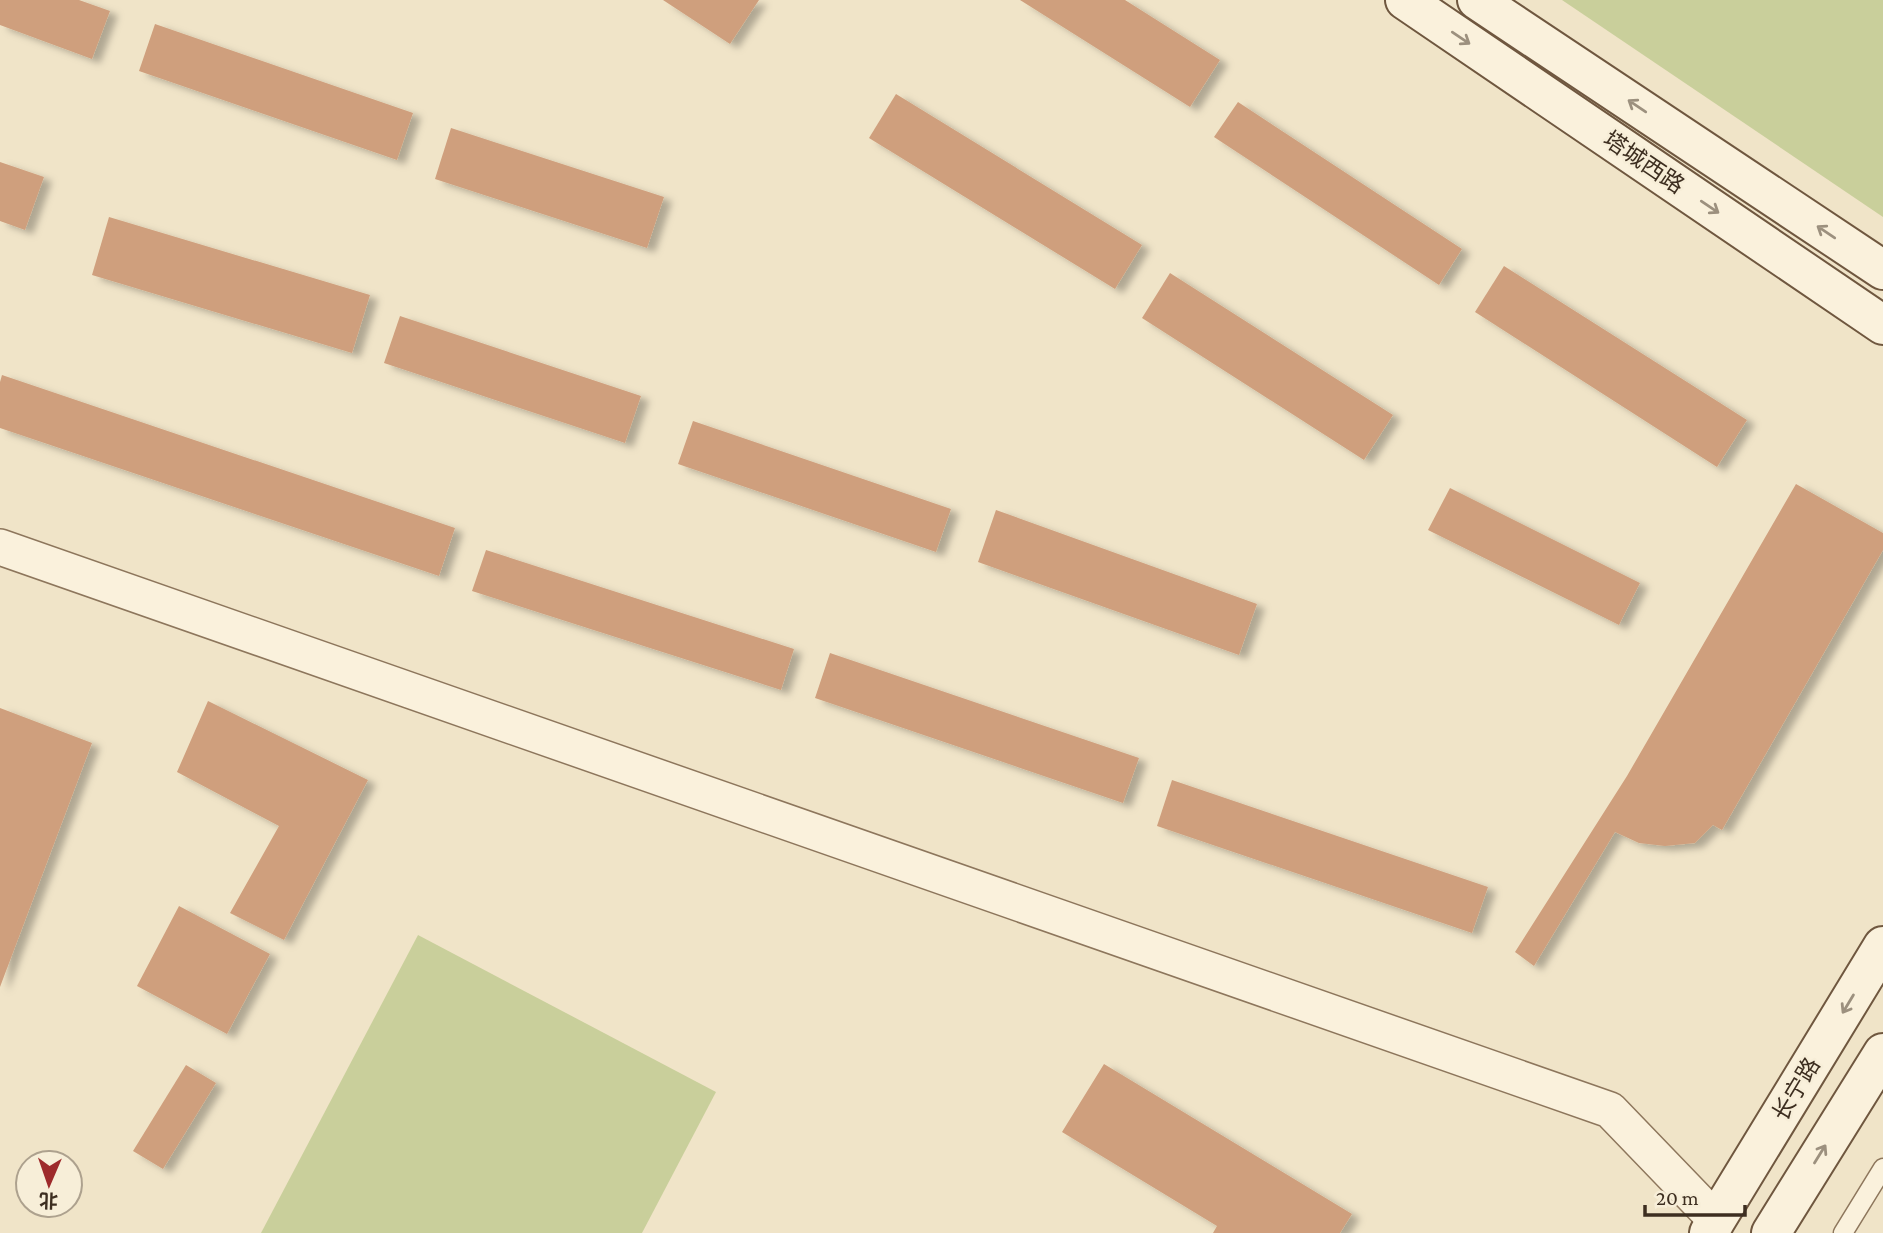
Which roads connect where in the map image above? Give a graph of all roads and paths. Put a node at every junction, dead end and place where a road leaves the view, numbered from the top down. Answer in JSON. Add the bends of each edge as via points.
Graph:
{"nodes":[{"id":1,"x":1405,"y":0,"type":"edge"},
{"id":2,"x":1477,"y":0,"type":"edge"},
{"id":3,"x":1883,"y":270,"type":"edge"},
{"id":4,"x":1883,"y":325,"type":"edge"},
{"id":5,"x":0,"y":547,"type":"edge"},
{"id":6,"x":1883,"y":946,"type":"edge"},
{"id":7,"x":1883,"y":1054,"type":"edge"},
{"id":8,"x":1883,"y":1168,"type":"edge"},
{"id":9,"x":1713,"y":1226,"type":"edge"},
{"id":10,"x":1771,"y":1233,"type":"edge"},
{"id":11,"x":1843,"y":1233,"type":"edge"}],
"edges":[{"from":1,"to":4,"type":"main road","name":"塔城西路","one_way":true},
{"from":3,"to":2,"type":"main road","name":"塔城西路","one_way":true},
{"from":5,"to":9,"type":"street","via":[[1610,1110]]},
{"from":6,"to":9,"type":"main road","name":"长宁路","one_way":true},
{"from":10,"to":7,"type":"main road","one_way":true},
{"from":8,"to":11,"type":"lane"}]}
